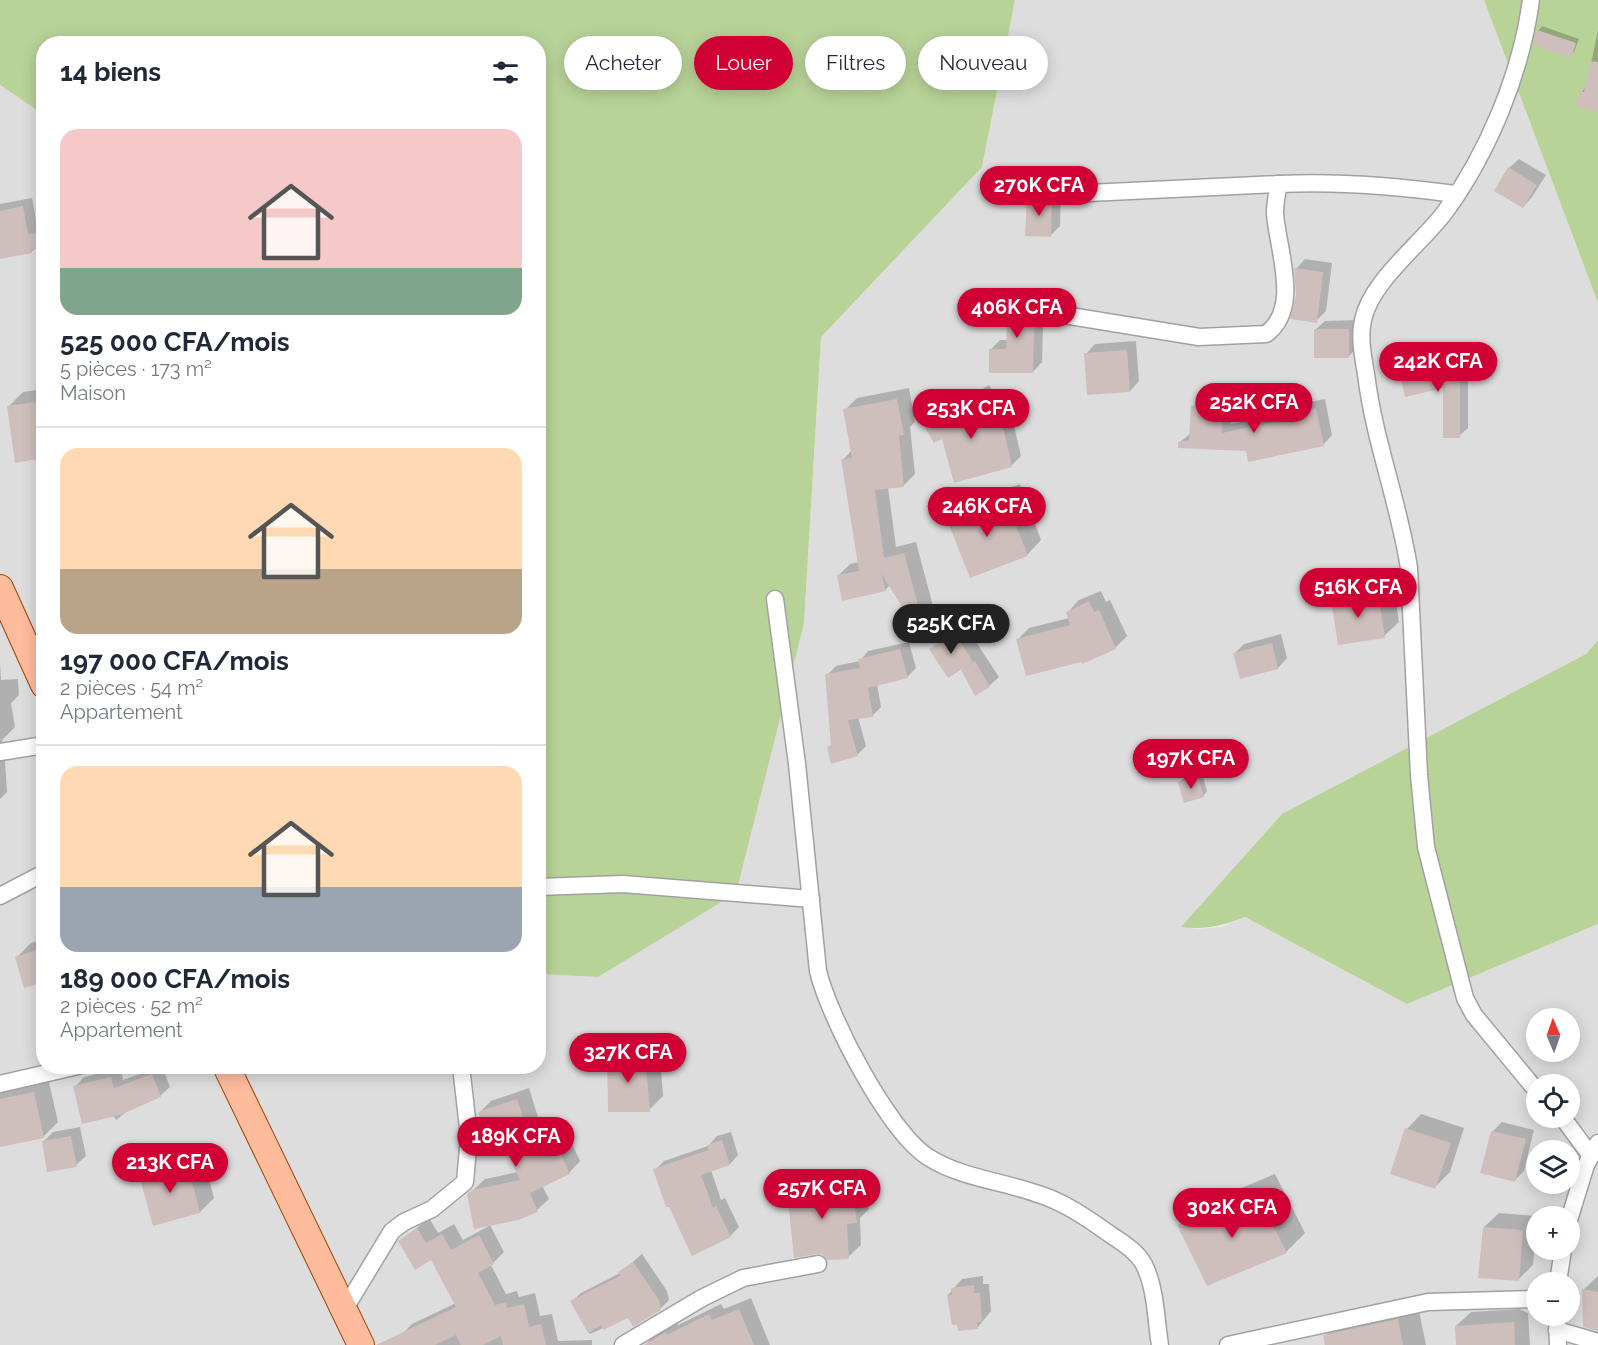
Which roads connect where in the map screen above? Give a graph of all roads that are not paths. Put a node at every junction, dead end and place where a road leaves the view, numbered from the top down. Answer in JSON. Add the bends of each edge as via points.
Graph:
{"nodes":[{"id":1,"x":1531,"y":0,"type":"edge"},
{"id":2,"x":1279,"y":184,"type":"junction"},
{"id":3,"x":1067,"y":194,"type":"dead end"},
{"id":4,"x":1455,"y":194,"type":"junction"},
{"id":5,"x":1064,"y":315,"type":"dead end"},
{"id":6,"x":2,"y":598,"type":"edge"},
{"id":7,"x":776,"y":599,"type":"dead end"},
{"id":8,"x":36,"y":668,"type":"edge"},
{"id":9,"x":36,"y":746,"type":"edge"},
{"id":10,"x":0,"y":752,"type":"edge"},
{"id":11,"x":36,"y":877,"type":"edge"},
{"id":12,"x":546,"y":887,"type":"edge"},
{"id":13,"x":0,"y":896,"type":"edge"},
{"id":14,"x":811,"y":899,"type":"junction"},
{"id":15,"x":43,"y":1074,"type":"edge"},
{"id":16,"x":230,"y":1074,"type":"edge"},
{"id":17,"x":461,"y":1074,"type":"edge"},
{"id":18,"x":1526,"y":1078,"type":"edge"},
{"id":19,"x":0,"y":1084,"type":"edge"},
{"id":20,"x":1573,"y":1128,"type":"edge"},
{"id":21,"x":1595,"y":1150,"type":"edge"},
{"id":22,"x":1574,"y":1206,"type":"edge"},
{"id":23,"x":818,"y":1264,"type":"dead end"},
{"id":24,"x":1526,"y":1299,"type":"edge"},
{"id":25,"x":344,"y":1310,"type":"junction"},
{"id":26,"x":1557,"y":1330,"type":"edge"},
{"id":27,"x":1598,"y":1342,"type":"edge"},
{"id":28,"x":361,"y":1345,"type":"edge"},
{"id":29,"x":623,"y":1345,"type":"edge"},
{"id":30,"x":1160,"y":1345,"type":"edge"},
{"id":31,"x":1228,"y":1345,"type":"edge"}],
"edges":[{"from":1,"to":4,"type":"street","via":[[1512,79],[1496,124]]},
{"from":2,"to":3,"type":"street"},
{"from":2,"to":4,"type":"street","via":[[1398,186]]},
{"from":2,"to":5,"type":"street","via":[[1275,213],[1285,294],[1274,327],[1266,333],[1200,337]]},
{"from":4,"to":18,"type":"street","via":[[1445,212],[1373,295],[1363,317],[1361,334],[1376,436],[1409,568],[1426,847],[1465,998],[1474,1015]]},
{"from":6,"to":8,"type":"main road"},
{"from":7,"to":14,"type":"street"},
{"from":9,"to":10,"type":"street"},
{"from":11,"to":13,"type":"street"},
{"from":12,"to":14,"type":"street","via":[[623,884]]},
{"from":14,"to":30,"type":"street","via":[[818,971],[828,1004],[883,1108],[908,1141],[950,1168],[1038,1193],[1077,1211],[1133,1250],[1146,1268]]},
{"from":15,"to":19,"type":"street"},
{"from":16,"to":25,"type":"main road"},
{"from":17,"to":25,"type":"street","via":[[469,1137],[465,1182],[432,1209],[392,1231]]},
{"from":20,"to":21,"type":"street"},
{"from":21,"to":22,"type":"street"},
{"from":23,"to":29,"type":"street","via":[[743,1278]]},
{"from":24,"to":31,"type":"street","via":[[1428,1302]]},
{"from":25,"to":28,"type":"main road"},
{"from":26,"to":27,"type":"street"}]}
